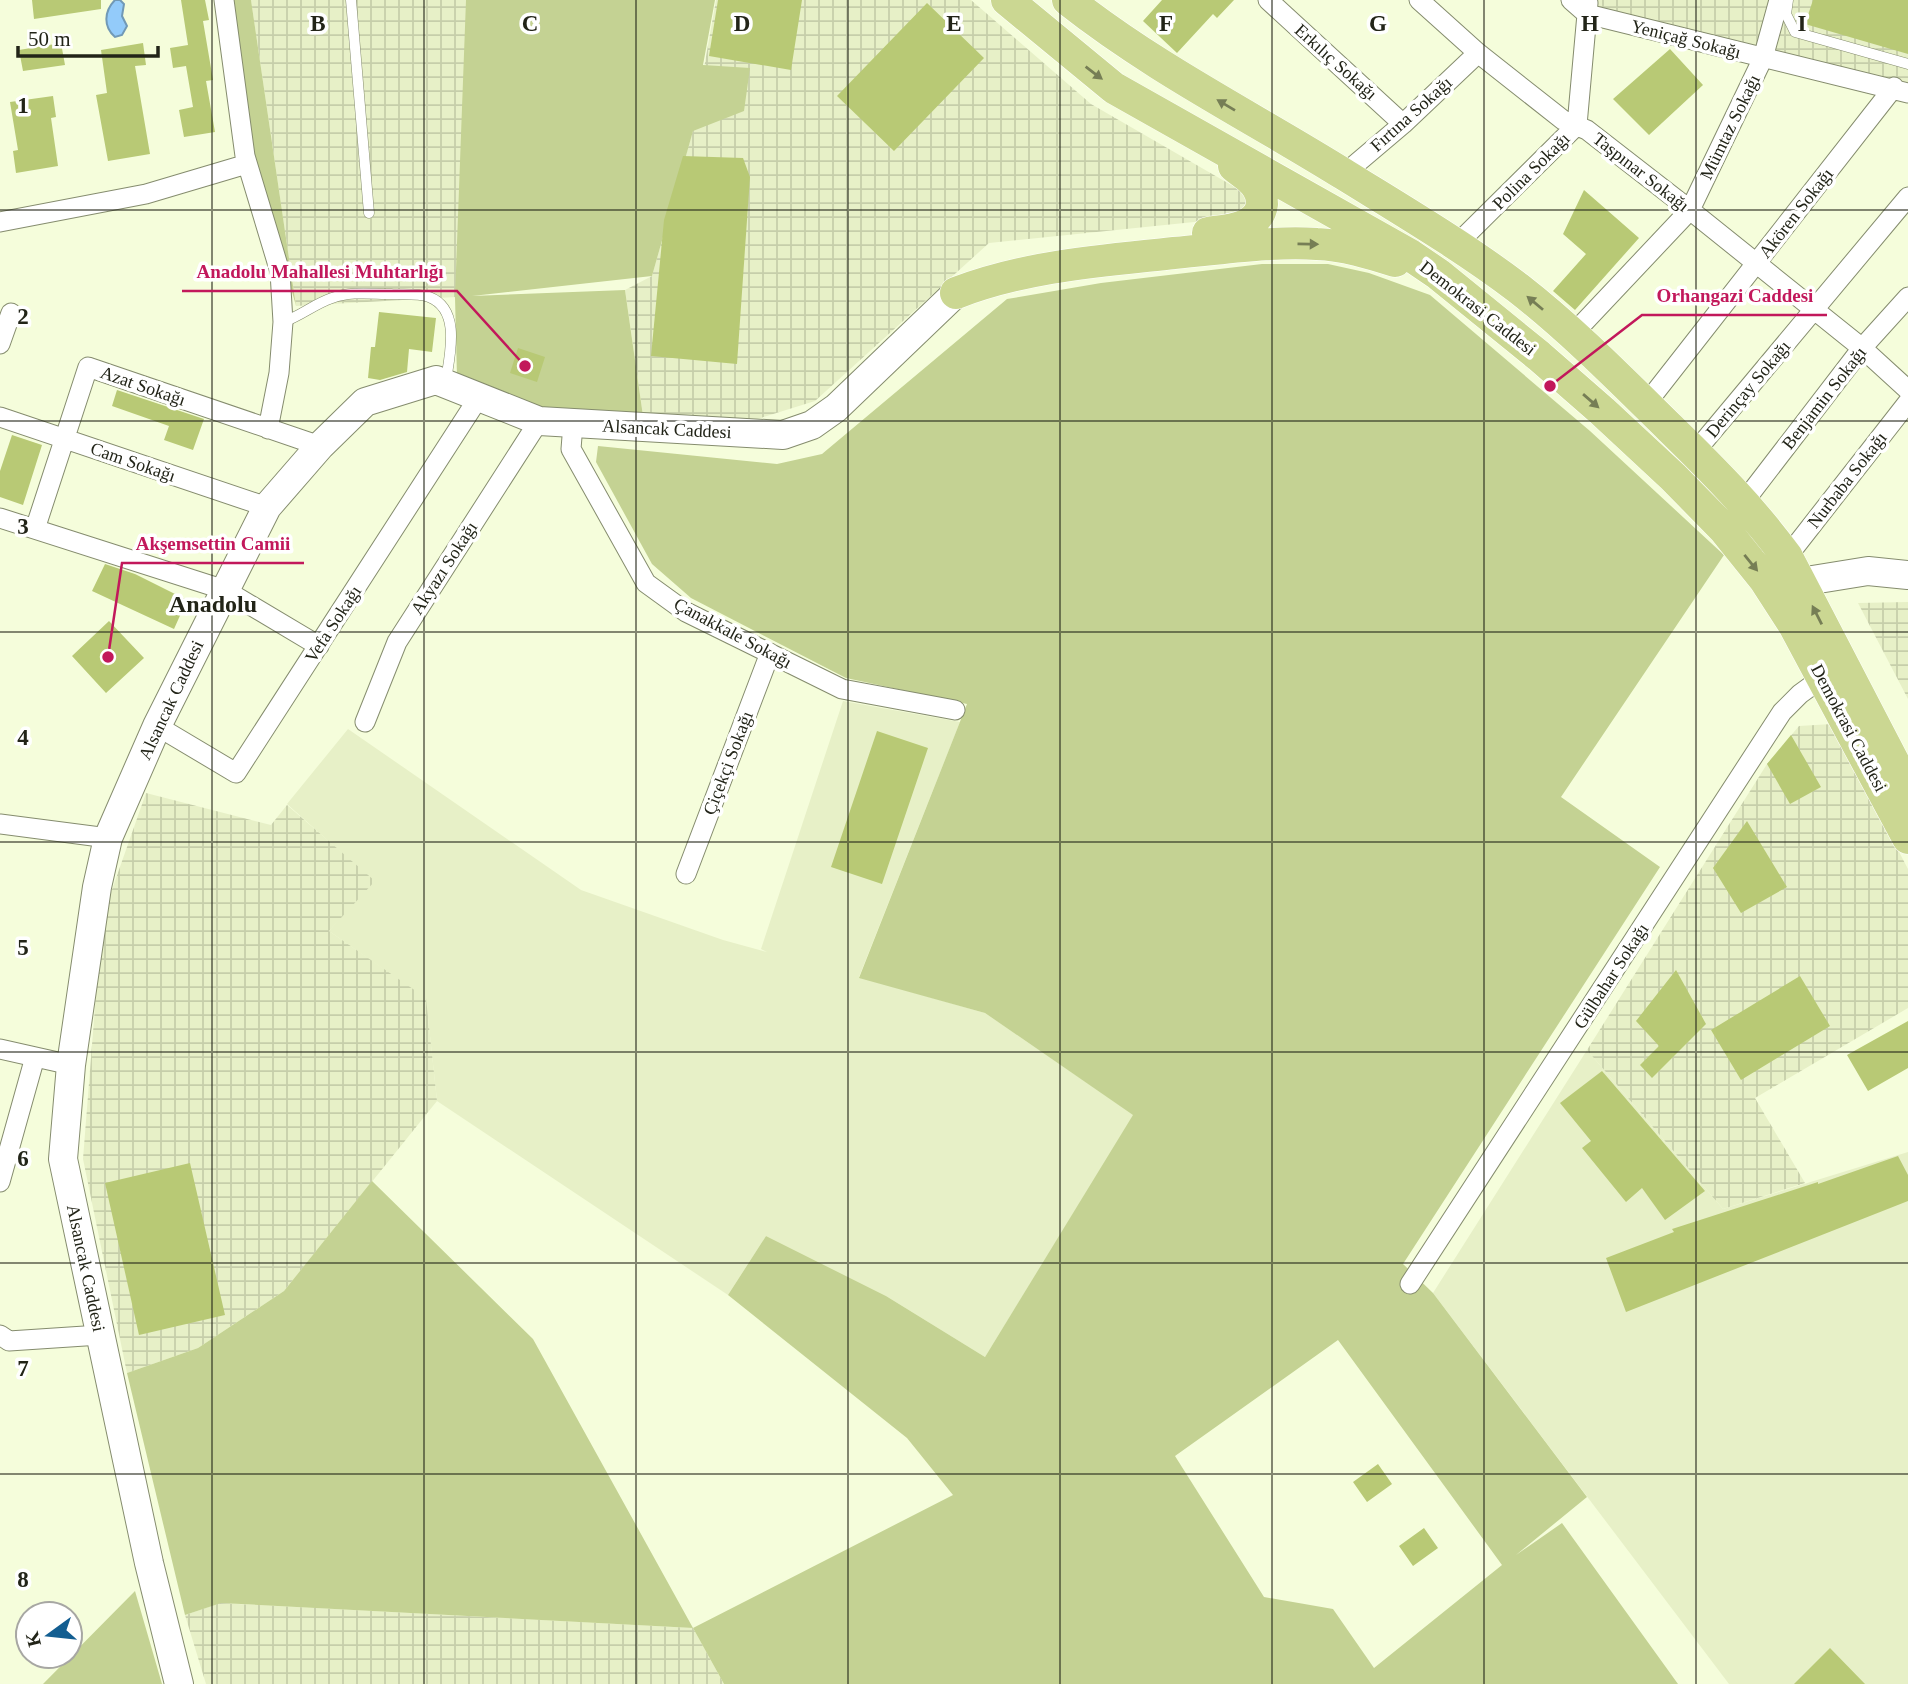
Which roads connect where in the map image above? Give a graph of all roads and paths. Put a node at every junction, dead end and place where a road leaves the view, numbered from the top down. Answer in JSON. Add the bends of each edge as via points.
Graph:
{"nodes":[{"id":1,"x":224,"y":0,"type":"edge"},
{"id":2,"x":351,"y":0,"type":"edge"},
{"id":3,"x":1007,"y":0,"type":"edge"},
{"id":4,"x":1023,"y":0,"type":"edge"},
{"id":5,"x":1068,"y":0,"type":"edge"},
{"id":6,"x":1268,"y":0,"type":"edge"},
{"id":7,"x":1419,"y":0,"type":"edge"},
{"id":8,"x":1571,"y":0,"type":"edge"},
{"id":9,"x":1779,"y":0,"type":"edge"},
{"id":10,"x":1788,"y":0,"type":"edge"},
{"id":11,"x":1588,"y":7,"type":"edge"},
{"id":12,"x":1041,"y":29,"type":"junction"},
{"id":13,"x":1478,"y":53,"type":"junction"},
{"id":14,"x":1763,"y":58,"type":"junction"},
{"id":15,"x":1908,"y":64,"type":"edge"},
{"id":16,"x":1901,"y":90,"type":"edge"},
{"id":17,"x":1403,"y":124,"type":"junction"},
{"id":18,"x":1577,"y":125,"type":"junction"},
{"id":19,"x":1192,"y":132,"type":"junction"},
{"id":20,"x":1284,"y":140,"type":"junction"},
{"id":21,"x":247,"y":164,"type":"junction"},
{"id":22,"x":1344,"y":174,"type":"junction"},
{"id":23,"x":1297,"y":192,"type":"junction"},
{"id":24,"x":1908,"y":197,"type":"edge"},
{"id":25,"x":1690,"y":210,"type":"junction"},
{"id":26,"x":369,"y":213,"type":"dead end"},
{"id":27,"x":0,"y":222,"type":"edge"},
{"id":28,"x":1456,"y":245,"type":"junction"},
{"id":29,"x":1240,"y":247,"type":"junction"},
{"id":30,"x":1756,"y":264,"type":"junction"},
{"id":31,"x":1438,"y":274,"type":"junction"},
{"id":32,"x":956,"y":293,"type":"junction"},
{"id":33,"x":1908,"y":297,"type":"edge"},
{"id":34,"x":1814,"y":311,"type":"junction"},
{"id":35,"x":11,"y":313,"type":"dead end"},
{"id":36,"x":283,"y":322,"type":"junction"},
{"id":37,"x":1573,"y":334,"type":"junction"},
{"id":38,"x":0,"y":344,"type":"edge"},
{"id":39,"x":1862,"y":348,"type":"junction"},
{"id":40,"x":445,"y":384,"type":"junction"},
{"id":41,"x":1908,"y":390,"type":"edge"},
{"id":42,"x":479,"y":397,"type":"junction"},
{"id":43,"x":1908,"y":402,"type":"edge"},
{"id":44,"x":1646,"y":404,"type":"junction"},
{"id":45,"x":0,"y":417,"type":"edge"},
{"id":46,"x":539,"y":421,"type":"junction"},
{"id":47,"x":573,"y":424,"type":"junction"},
{"id":48,"x":268,"y":429,"type":"junction"},
{"id":49,"x":64,"y":439,"type":"junction"},
{"id":50,"x":320,"y":446,"type":"junction"},
{"id":51,"x":1695,"y":452,"type":"junction"},
{"id":52,"x":1743,"y":503,"type":"junction"},
{"id":53,"x":267,"y":507,"type":"junction"},
{"id":54,"x":0,"y":518,"type":"edge"},
{"id":55,"x":35,"y":529,"type":"junction"},
{"id":56,"x":1793,"y":570,"type":"junction"},
{"id":57,"x":1908,"y":575,"type":"edge"},
{"id":58,"x":225,"y":590,"type":"junction"},
{"id":59,"x":319,"y":646,"type":"junction"},
{"id":60,"x":1833,"y":648,"type":"junction"},
{"id":61,"x":770,"y":653,"type":"junction"},
{"id":62,"x":1822,"y":678,"type":"junction"},
{"id":63,"x":955,"y":710,"type":"dead end"},
{"id":64,"x":365,"y":722,"type":"dead end"},
{"id":65,"x":157,"y":726,"type":"junction"},
{"id":66,"x":1908,"y":750,"type":"edge"},
{"id":67,"x":1908,"y":790,"type":"edge"},
{"id":68,"x":0,"y":824,"type":"edge"},
{"id":69,"x":108,"y":838,"type":"junction"},
{"id":70,"x":1908,"y":838,"type":"edge"},
{"id":71,"x":686,"y":874,"type":"dead end"},
{"id":72,"x":0,"y":1049,"type":"edge"},
{"id":73,"x":35,"y":1057,"type":"junction"},
{"id":74,"x":71,"y":1065,"type":"junction"},
{"id":75,"x":0,"y":1182,"type":"edge"},
{"id":76,"x":1410,"y":1284,"type":"dead end"},
{"id":77,"x":0,"y":1335,"type":"edge"},
{"id":78,"x":100,"y":1335,"type":"junction"},
{"id":79,"x":179,"y":1684,"type":"edge"}],
"edges":[{"from":1,"to":21,"type":"street"},
{"from":2,"to":26,"type":"lane"},
{"from":3,"to":12,"type":"main road","name":"Demokrasi Caddesi"},
{"from":4,"to":12,"type":"main road"},
{"from":20,"to":5,"type":"main road","name":"Demokrasi Caddesi","one_way":true,"via":[[1144,55]]},
{"from":6,"to":17,"type":"street","name":"Erkılıç Sokağı"},
{"from":7,"to":13,"type":"street","name":"Taşpınar Sokağı"},
{"from":8,"to":11,"type":"street"},
{"from":9,"to":14,"type":"street","name":"Mümtaz Sokağı"},
{"from":10,"to":15,"type":"lane","via":[[1786,15],[1795,32]]},
{"from":11,"to":14,"type":"street","name":"Yeniçağ Sokağı"},
{"from":11,"to":18,"type":"street","name":"Polina Sokağı"},
{"from":12,"to":19,"type":"main road","name":"Demokrasi Caddesi","one_way":true,"via":[[1114,88]]},
{"from":13,"to":17,"type":"street","name":"Fırtına Sokağı"},
{"from":13,"to":18,"type":"street","name":"Taşpınar Sokağı","via":[[1563,120]]},
{"from":14,"to":16,"type":"street","name":"Yeniçağ Sokağı"},
{"from":14,"to":25,"type":"street","name":"Mümtaz Sokağı"},
{"from":16,"to":30,"type":"street","name":"Akören Sokağı"},
{"from":17,"to":22,"type":"street","name":"Fırtına Sokağı"},
{"from":18,"to":25,"type":"street","name":"Taşpınar Sokağı"},
{"from":18,"to":28,"type":"street","name":"Polina Sokağı"},
{"from":19,"to":23,"type":"main road","name":"Demokrasi Caddesi"},
{"from":19,"to":32,"type":"main road","via":[[1254,183],[1262,206],[1251,223],[1237,229],[1021,256],[983,271]]},
{"from":20,"to":22,"type":"main road","name":"Demokrasi Caddesi"},
{"from":20,"to":23,"type":"main road","via":[[1293,156]]},
{"from":21,"to":27,"type":"street","via":[[146,194]]},
{"from":21,"to":36,"type":"street","via":[[280,272]]},
{"from":22,"to":28,"type":"main road","name":"Demokrasi Caddesi"},
{"from":23,"to":29,"type":"main road","via":[[1283,226]]},
{"from":23,"to":31,"type":"main road","name":"Demokrasi Caddesi"},
{"from":24,"to":34,"type":"street","name":"Derinçay Sokağı"},
{"from":25,"to":30,"type":"street","name":"Taşpınar Sokağı"},
{"from":25,"to":37,"type":"street","name":"Mümtaz Sokağı"},
{"from":37,"to":28,"type":"main road","name":"Demokrasi Caddesi","one_way":true},
{"from":29,"to":31,"type":"main road","one_way":true,"via":[[1330,245]]},
{"from":29,"to":32,"type":"main road","via":[[1047,268]]},
{"from":30,"to":34,"type":"street","name":"Taşpınar Sokağı"},
{"from":30,"to":44,"type":"street","name":"Akören Sokağı"},
{"from":31,"to":62,"type":"main road","name":"Demokrasi Caddesi","one_way":true,"via":[[1602,411],[1724,529],[1765,580]]},
{"from":32,"to":47,"type":"street","name":"Alsancak Caddesi","via":[[836,408],[812,425],[783,435]]},
{"from":33,"to":39,"type":"street","name":"Benjamin Sokağı"},
{"from":34,"to":39,"type":"street","name":"Taşpınar Sokağı"},
{"from":34,"to":51,"type":"street","name":"Derinçay Sokağı"},
{"from":35,"to":38,"type":"street"},
{"from":36,"to":40,"type":"lane","via":[[342,295],[429,297],[444,308],[450,321]]},
{"from":36,"to":48,"type":"street"},
{"from":37,"to":44,"type":"main road","name":"Demokrasi Caddesi"},
{"from":39,"to":41,"type":"street","name":"Taşpınar Sokağı"},
{"from":39,"to":52,"type":"street","name":"Benjamin Sokağı"},
{"from":40,"to":42,"type":"street","name":"Alsancak Caddesi"},
{"from":40,"to":50,"type":"street","name":"Alsancak Caddesi","via":[[436,380],[365,402]]},
{"from":42,"to":46,"type":"street","name":"Alsancak Caddesi"},
{"from":42,"to":59,"type":"street","name":"Vefa Sokağı"},
{"from":43,"to":56,"type":"street","name":"Nurbaba Sokağı"},
{"from":44,"to":51,"type":"main road","name":"Demokrasi Caddesi"},
{"from":45,"to":49,"type":"street","name":"Cam Sokağı"},
{"from":46,"to":47,"type":"street","name":"Alsancak Caddesi"},
{"from":46,"to":64,"type":"street","name":"Akyazı Sokağı","via":[[397,642]]},
{"from":47,"to":61,"type":"street","name":"Çanakkale Sokağı","via":[[571,449],[646,583],[686,612]]},
{"from":48,"to":49,"type":"street","name":"Azat Sokağı","via":[[88,367]]},
{"from":48,"to":50,"type":"street","name":"Azat Sokağı"},
{"from":49,"to":53,"type":"street","name":"Cam Sokağı"},
{"from":49,"to":55,"type":"street","name":"Azat Sokağı"},
{"from":50,"to":53,"type":"street","name":"Alsancak Caddesi"},
{"from":51,"to":52,"type":"main road","name":"Demokrasi Caddesi"},
{"from":52,"to":56,"type":"main road","name":"Demokrasi Caddesi","via":[[1764,525]]},
{"from":53,"to":58,"type":"street","name":"Alsancak Caddesi"},
{"from":54,"to":55,"type":"street"},
{"from":55,"to":58,"type":"street"},
{"from":56,"to":57,"type":"street"},
{"from":60,"to":56,"type":"main road","name":"Demokrasi Caddesi","one_way":true},
{"from":58,"to":59,"type":"street"},
{"from":58,"to":65,"type":"street","name":"Alsancak Caddesi"},
{"from":59,"to":65,"type":"street","name":"Vefa Sokağı","via":[[236,774]]},
{"from":60,"to":62,"type":"main road","via":[[1819,666]]},
{"from":60,"to":66,"type":"main road","via":[[1856,652]]},
{"from":60,"to":67,"type":"main road","name":"Demokrasi Caddesi"},
{"from":61,"to":63,"type":"street","name":"Çanakkale Sokağı","via":[[842,689]]},
{"from":61,"to":71,"type":"street","name":"Çiçekçi Sokağı"},
{"from":62,"to":70,"type":"main road","name":"Demokrasi Caddesi"},
{"from":62,"to":76,"type":"street","name":"Gülbahar Sokağı","via":[[1782,712]]},
{"from":65,"to":69,"type":"street","name":"Alsancak Caddesi"},
{"from":68,"to":69,"type":"street"},
{"from":69,"to":74,"type":"street","name":"Alsancak Caddesi"},
{"from":72,"to":73,"type":"street"},
{"from":73,"to":74,"type":"street"},
{"from":73,"to":75,"type":"street"},
{"from":74,"to":78,"type":"street","name":"Alsancak Caddesi","via":[[63,1159]]},
{"from":77,"to":78,"type":"street","via":[[9,1341]]},
{"from":78,"to":79,"type":"street","name":"Alsancak Caddesi"}]}
